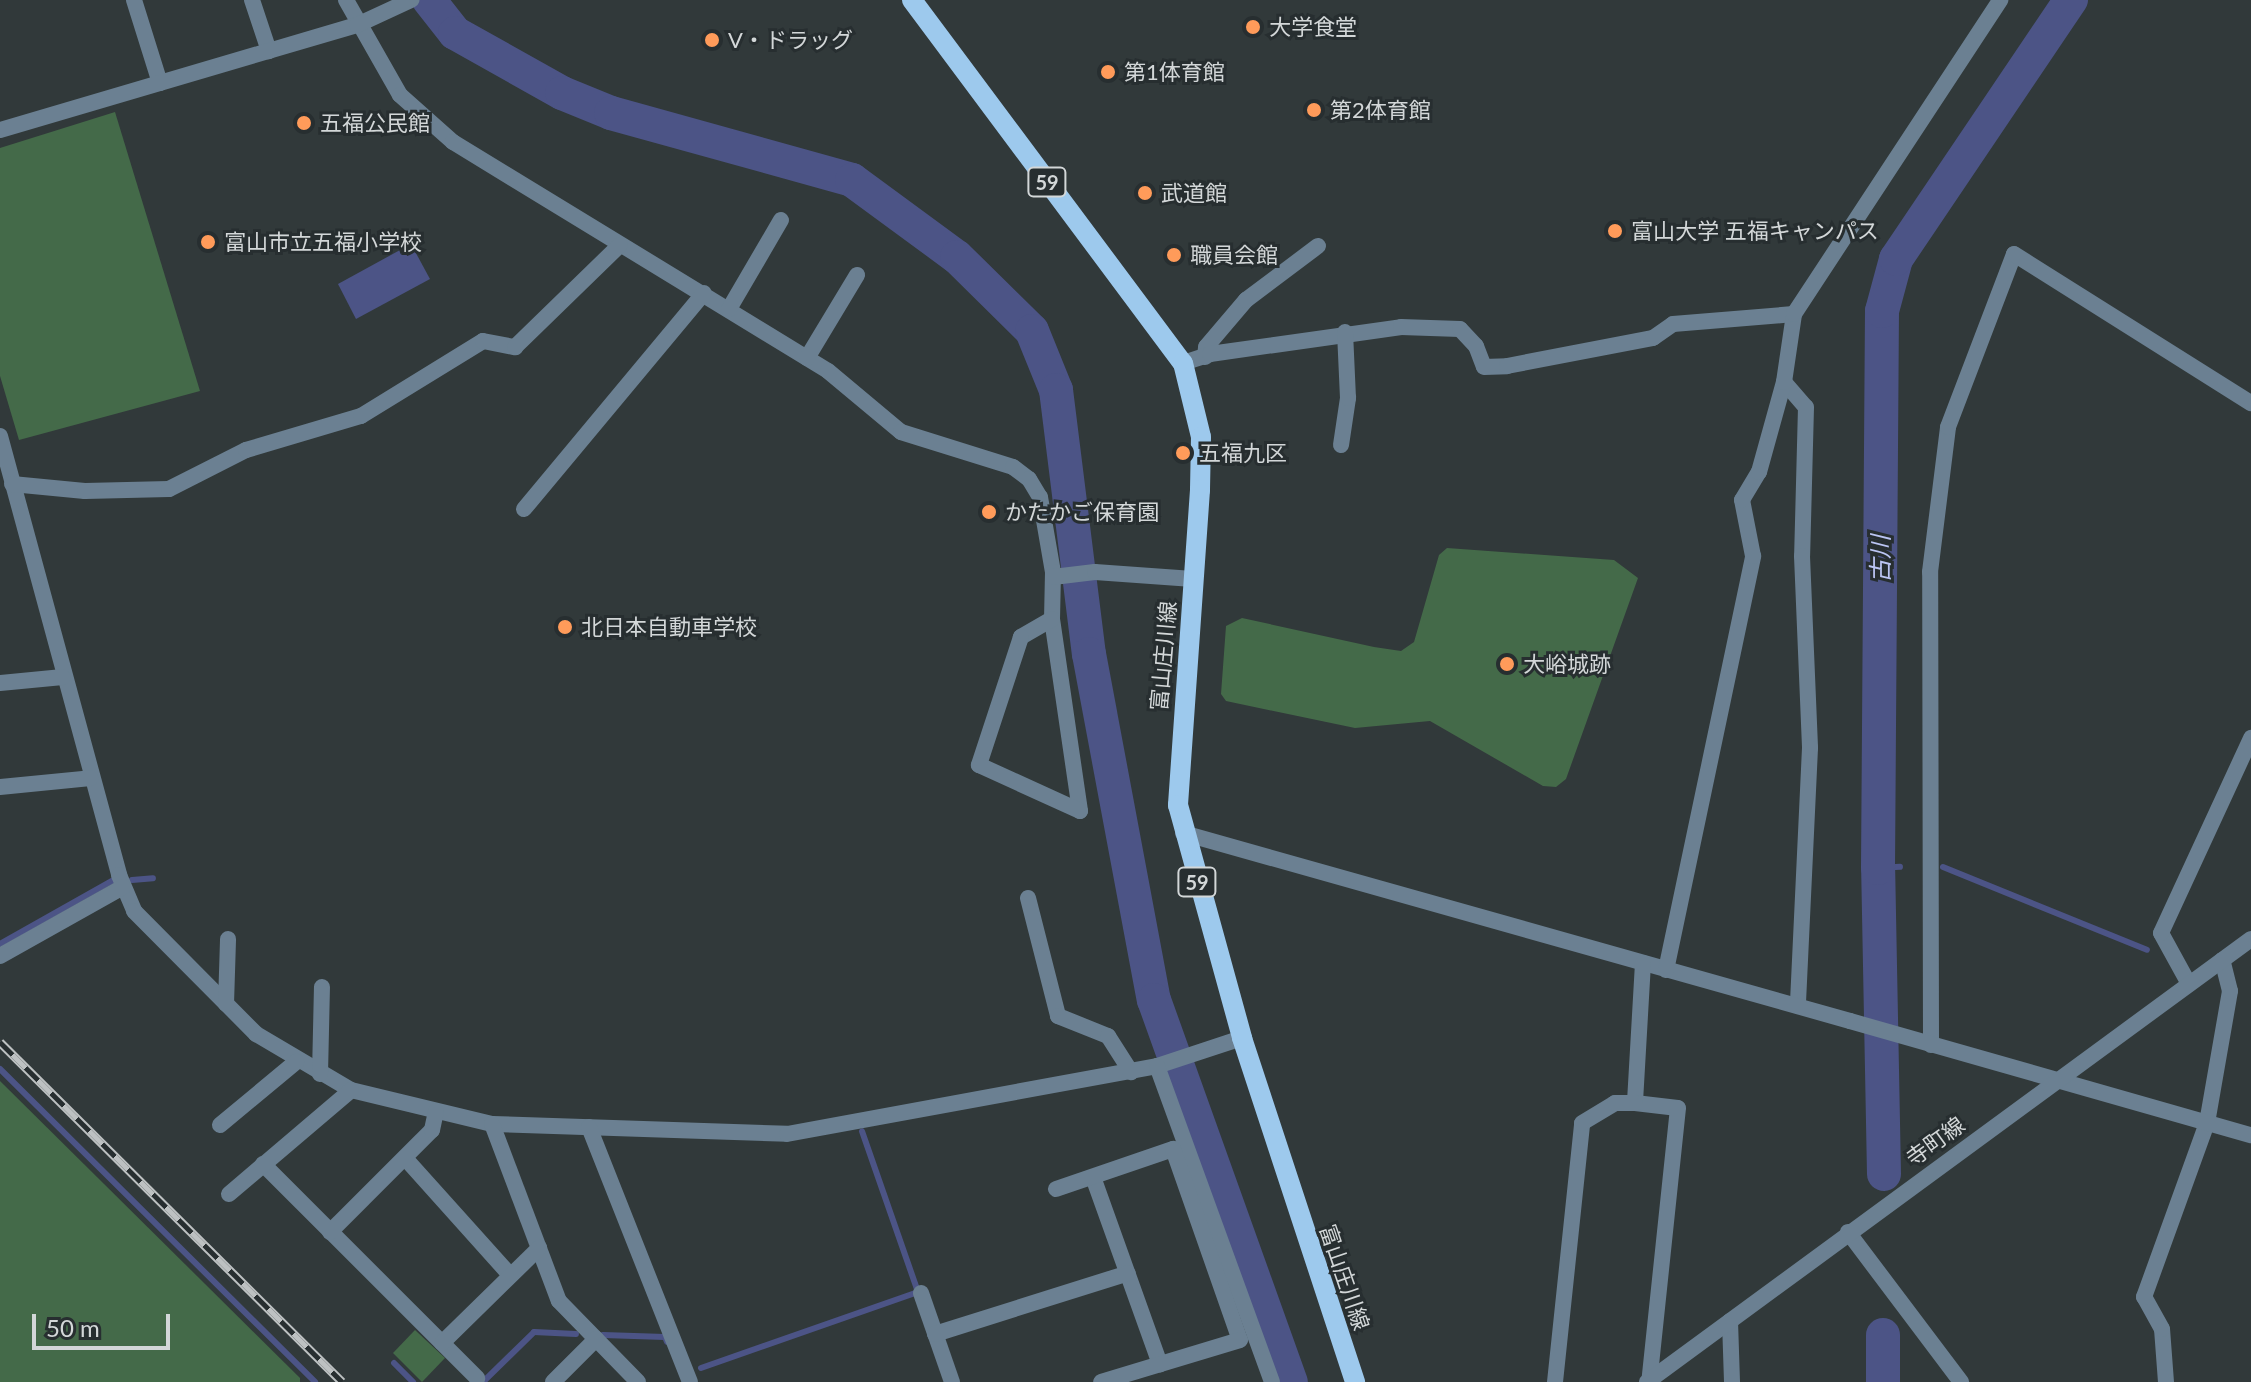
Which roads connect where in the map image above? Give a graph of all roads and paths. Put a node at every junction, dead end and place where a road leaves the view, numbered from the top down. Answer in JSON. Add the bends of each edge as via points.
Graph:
{"nodes":[{"id":1,"x":134,"y":0,"type":"edge"},
{"id":2,"x":252,"y":0,"type":"edge"},
{"id":3,"x":346,"y":0,"type":"edge"},
{"id":4,"x":912,"y":0,"type":"edge"},
{"id":5,"x":2000,"y":0,"type":"edge"},
{"id":6,"x":409,"y":1,"type":"edge"},
{"id":7,"x":357,"y":25,"type":"junction"},
{"id":8,"x":269,"y":51,"type":"junction"},
{"id":9,"x":160,"y":83,"type":"junction"},
{"id":10,"x":0,"y":130,"type":"edge"},
{"id":11,"x":781,"y":220,"type":"dead end"},
{"id":12,"x":620,"y":245,"type":"junction"},
{"id":13,"x":1318,"y":246,"type":"dead end"},
{"id":14,"x":857,"y":275,"type":"dead end"},
{"id":15,"x":704,"y":293,"type":"junction"},
{"id":16,"x":729,"y":309,"type":"junction"},
{"id":17,"x":1794,"y":314,"type":"junction"},
{"id":18,"x":1345,"y":332,"type":"junction"},
{"id":19,"x":1205,"y":357,"type":"junction"},
{"id":20,"x":807,"y":358,"type":"junction"},
{"id":21,"x":1183,"y":363,"type":"junction"},
{"id":22,"x":1784,"y":382,"type":"junction"},
{"id":23,"x":2251,"y":403,"type":"edge"},
{"id":24,"x":0,"y":436,"type":"edge"},
{"id":25,"x":1341,"y":445,"type":"dead end"},
{"id":26,"x":8,"y":489,"type":"edge"},
{"id":27,"x":524,"y":509,"type":"dead end"},
{"id":28,"x":1062,"y":576,"type":"junction"},
{"id":29,"x":1193,"y":579,"type":"junction"},
{"id":30,"x":1052,"y":619,"type":"junction"},
{"id":31,"x":63,"y":677,"type":"junction"},
{"id":32,"x":0,"y":683,"type":"edge"},
{"id":33,"x":2251,"y":738,"type":"edge"},
{"id":34,"x":91,"y":778,"type":"junction"},
{"id":35,"x":0,"y":787,"type":"edge"},
{"id":36,"x":1183,"y":833,"type":"junction"},
{"id":37,"x":123,"y":887,"type":"junction"},
{"id":38,"x":1028,"y":898,"type":"dead end"},
{"id":39,"x":228,"y":939,"type":"dead end"},
{"id":40,"x":2251,"y":939,"type":"edge"},
{"id":41,"x":0,"y":956,"type":"edge"},
{"id":42,"x":2222,"y":960,"type":"junction"},
{"id":43,"x":1643,"y":963,"type":"junction"},
{"id":44,"x":1666,"y":970,"type":"junction"},
{"id":45,"x":2189,"y":984,"type":"junction"},
{"id":46,"x":322,"y":987,"type":"dead end"},
{"id":47,"x":226,"y":1004,"type":"junction"},
{"id":48,"x":1798,"y":1006,"type":"junction"},
{"id":49,"x":1242,"y":1038,"type":"junction"},
{"id":50,"x":1931,"y":1045,"type":"junction"},
{"id":51,"x":296,"y":1062,"type":"junction"},
{"id":52,"x":1157,"y":1066,"type":"junction"},
{"id":53,"x":1131,"y":1072,"type":"junction"},
{"id":54,"x":320,"y":1074,"type":"junction"},
{"id":55,"x":2058,"y":1079,"type":"junction"},
{"id":56,"x":351,"y":1090,"type":"junction"},
{"id":57,"x":1635,"y":1103,"type":"junction"},
{"id":58,"x":436,"y":1111,"type":"junction"},
{"id":59,"x":2207,"y":1123,"type":"junction"},
{"id":60,"x":492,"y":1124,"type":"junction"},
{"id":61,"x":220,"y":1125,"type":"dead end"},
{"id":62,"x":589,"y":1127,"type":"junction"},
{"id":63,"x":2251,"y":1135,"type":"edge"},
{"id":64,"x":405,"y":1158,"type":"junction"},
{"id":65,"x":263,"y":1164,"type":"junction"},
{"id":66,"x":1093,"y":1177,"type":"junction"},
{"id":67,"x":1056,"y":1189,"type":"dead end"},
{"id":68,"x":229,"y":1194,"type":"dead end"},
{"id":69,"x":330,"y":1232,"type":"junction"},
{"id":70,"x":1848,"y":1232,"type":"junction"},
{"id":71,"x":539,"y":1248,"type":"junction"},
{"id":72,"x":1128,"y":1273,"type":"junction"},
{"id":73,"x":510,"y":1275,"type":"junction"},
{"id":74,"x":921,"y":1293,"type":"dead end"},
{"id":75,"x":1730,"y":1321,"type":"junction"},
{"id":76,"x":935,"y":1334,"type":"junction"},
{"id":77,"x":596,"y":1339,"type":"junction"},
{"id":78,"x":442,"y":1343,"type":"junction"},
{"id":79,"x":1160,"y":1364,"type":"junction"},
{"id":80,"x":477,"y":1378,"type":"dead end"},
{"id":81,"x":553,"y":1382,"type":"edge"},
{"id":82,"x":638,"y":1382,"type":"edge"},
{"id":83,"x":690,"y":1382,"type":"edge"},
{"id":84,"x":952,"y":1382,"type":"edge"},
{"id":85,"x":1101,"y":1382,"type":"edge"},
{"id":86,"x":1272,"y":1382,"type":"edge"},
{"id":87,"x":1355,"y":1382,"type":"edge"},
{"id":88,"x":1555,"y":1382,"type":"edge"},
{"id":89,"x":1649,"y":1382,"type":"edge"},
{"id":90,"x":1732,"y":1382,"type":"edge"},
{"id":91,"x":1961,"y":1382,"type":"edge"},
{"id":92,"x":2166,"y":1382,"type":"edge"}],
"edges":[{"from":1,"to":9,"type":"street"},
{"from":2,"to":8,"type":"street"},
{"from":3,"to":7,"type":"street"},
{"from":4,"to":21,"type":"main road","name":"富山庄川線","number":"59"},
{"from":5,"to":17,"type":"street"},
{"from":6,"to":7,"type":"street"},
{"from":7,"to":8,"type":"street"},
{"from":7,"to":12,"type":"street","via":[[400,95],[453,142]]},
{"from":8,"to":9,"type":"street"},
{"from":9,"to":10,"type":"street"},
{"from":11,"to":16,"type":"street"},
{"from":12,"to":15,"type":"street"},
{"from":12,"to":26,"type":"street","via":[[515,347],[483,341],[361,416],[246,450],[169,489]]},
{"from":13,"to":19,"type":"street","via":[[1246,300],[1206,347]]},
{"from":14,"to":20,"type":"street"},
{"from":15,"to":16,"type":"street"},
{"from":15,"to":27,"type":"street"},
{"from":16,"to":20,"type":"street"},
{"from":17,"to":18,"type":"street","via":[[1673,324],[1653,338],[1484,367],[1476,346],[1460,329]]},
{"from":17,"to":22,"type":"street"},
{"from":18,"to":19,"type":"street"},
{"from":18,"to":25,"type":"street","via":[[1348,398]]},
{"from":19,"to":21,"type":"street"},
{"from":20,"to":28,"type":"street","via":[[901,432],[1013,467],[1029,479],[1040,497]]},
{"from":21,"to":29,"type":"main road","name":"富山庄川線","number":"59","via":[[1201,437]]},
{"from":22,"to":44,"type":"street","via":[[1759,472],[1742,500],[1753,556]]},
{"from":22,"to":48,"type":"street","via":[[1806,407],[1802,556],[1810,748]]},
{"from":23,"to":50,"type":"street","via":[[2014,254],[1948,427],[1930,572]]},
{"from":24,"to":26,"type":"street"},
{"from":26,"to":31,"type":"street"},
{"from":28,"to":29,"type":"street","via":[[1095,572]]},
{"from":28,"to":30,"type":"street"},
{"from":29,"to":36,"type":"main road","name":"富山庄川線","number":"59","via":[[1177,775]]},
{"from":30,"to":30,"type":"street","via":[[1075,781],[1080,811],[979,765],[1021,637]]},
{"from":31,"to":32,"type":"street"},
{"from":31,"to":34,"type":"street"},
{"from":33,"to":45,"type":"street","via":[[2161,933]]},
{"from":34,"to":35,"type":"street"},
{"from":34,"to":37,"type":"street"},
{"from":36,"to":43,"type":"street"},
{"from":36,"to":49,"type":"main road","name":"富山庄川線","number":"59"},
{"from":37,"to":41,"type":"street"},
{"from":37,"to":47,"type":"street","via":[[134,911]]},
{"from":38,"to":53,"type":"street","via":[[1058,1016],[1108,1036]]},
{"from":39,"to":47,"type":"street"},
{"from":40,"to":42,"type":"street","name":"寺町線"},
{"from":42,"to":45,"type":"street","name":"寺町線"},
{"from":42,"to":59,"type":"street","via":[[2230,991]]},
{"from":43,"to":44,"type":"street"},
{"from":43,"to":57,"type":"street"},
{"from":44,"to":48,"type":"street"},
{"from":45,"to":55,"type":"street","name":"寺町線"},
{"from":46,"to":54,"type":"street"},
{"from":47,"to":51,"type":"street"},
{"from":48,"to":50,"type":"street"},
{"from":49,"to":52,"type":"street"},
{"from":49,"to":87,"type":"main road","name":"富山庄川線","number":"59"},
{"from":50,"to":55,"type":"street"},
{"from":51,"to":54,"type":"street"},
{"from":51,"to":61,"type":"street"},
{"from":52,"to":53,"type":"street"},
{"from":52,"to":86,"type":"street"},
{"from":53,"to":62,"type":"street","via":[[787,1134]]},
{"from":54,"to":56,"type":"street"},
{"from":55,"to":59,"type":"street"},
{"from":55,"to":70,"type":"street","name":"寺町線"},
{"from":56,"to":58,"type":"street"},
{"from":56,"to":65,"type":"street"},
{"from":57,"to":88,"type":"street","via":[[1615,1103],[1582,1123]]},
{"from":57,"to":89,"type":"street","via":[[1678,1108]]},
{"from":58,"to":60,"type":"street"},
{"from":58,"to":64,"type":"street","via":[[432,1130]]},
{"from":59,"to":63,"type":"street"},
{"from":59,"to":92,"type":"street","via":[[2144,1297],[2162,1329]]},
{"from":60,"to":62,"type":"street"},
{"from":60,"to":71,"type":"street"},
{"from":62,"to":83,"type":"street"},
{"from":64,"to":69,"type":"street"},
{"from":64,"to":73,"type":"street"},
{"from":65,"to":68,"type":"street"},
{"from":65,"to":69,"type":"street"},
{"from":66,"to":67,"type":"street"},
{"from":66,"to":72,"type":"street"},
{"from":66,"to":79,"type":"street","via":[[1173,1149],[1240,1340]]},
{"from":69,"to":78,"type":"street"},
{"from":70,"to":75,"type":"street","name":"寺町線"},
{"from":70,"to":91,"type":"street"},
{"from":71,"to":73,"type":"street"},
{"from":71,"to":77,"type":"street","via":[[559,1301]]},
{"from":72,"to":76,"type":"street"},
{"from":72,"to":79,"type":"street"},
{"from":73,"to":78,"type":"street"},
{"from":74,"to":76,"type":"street"},
{"from":75,"to":89,"type":"street","name":"寺町線"},
{"from":75,"to":90,"type":"street"},
{"from":76,"to":84,"type":"street"},
{"from":77,"to":81,"type":"street"},
{"from":77,"to":82,"type":"street"},
{"from":78,"to":80,"type":"street"},
{"from":79,"to":85,"type":"street"}]}
